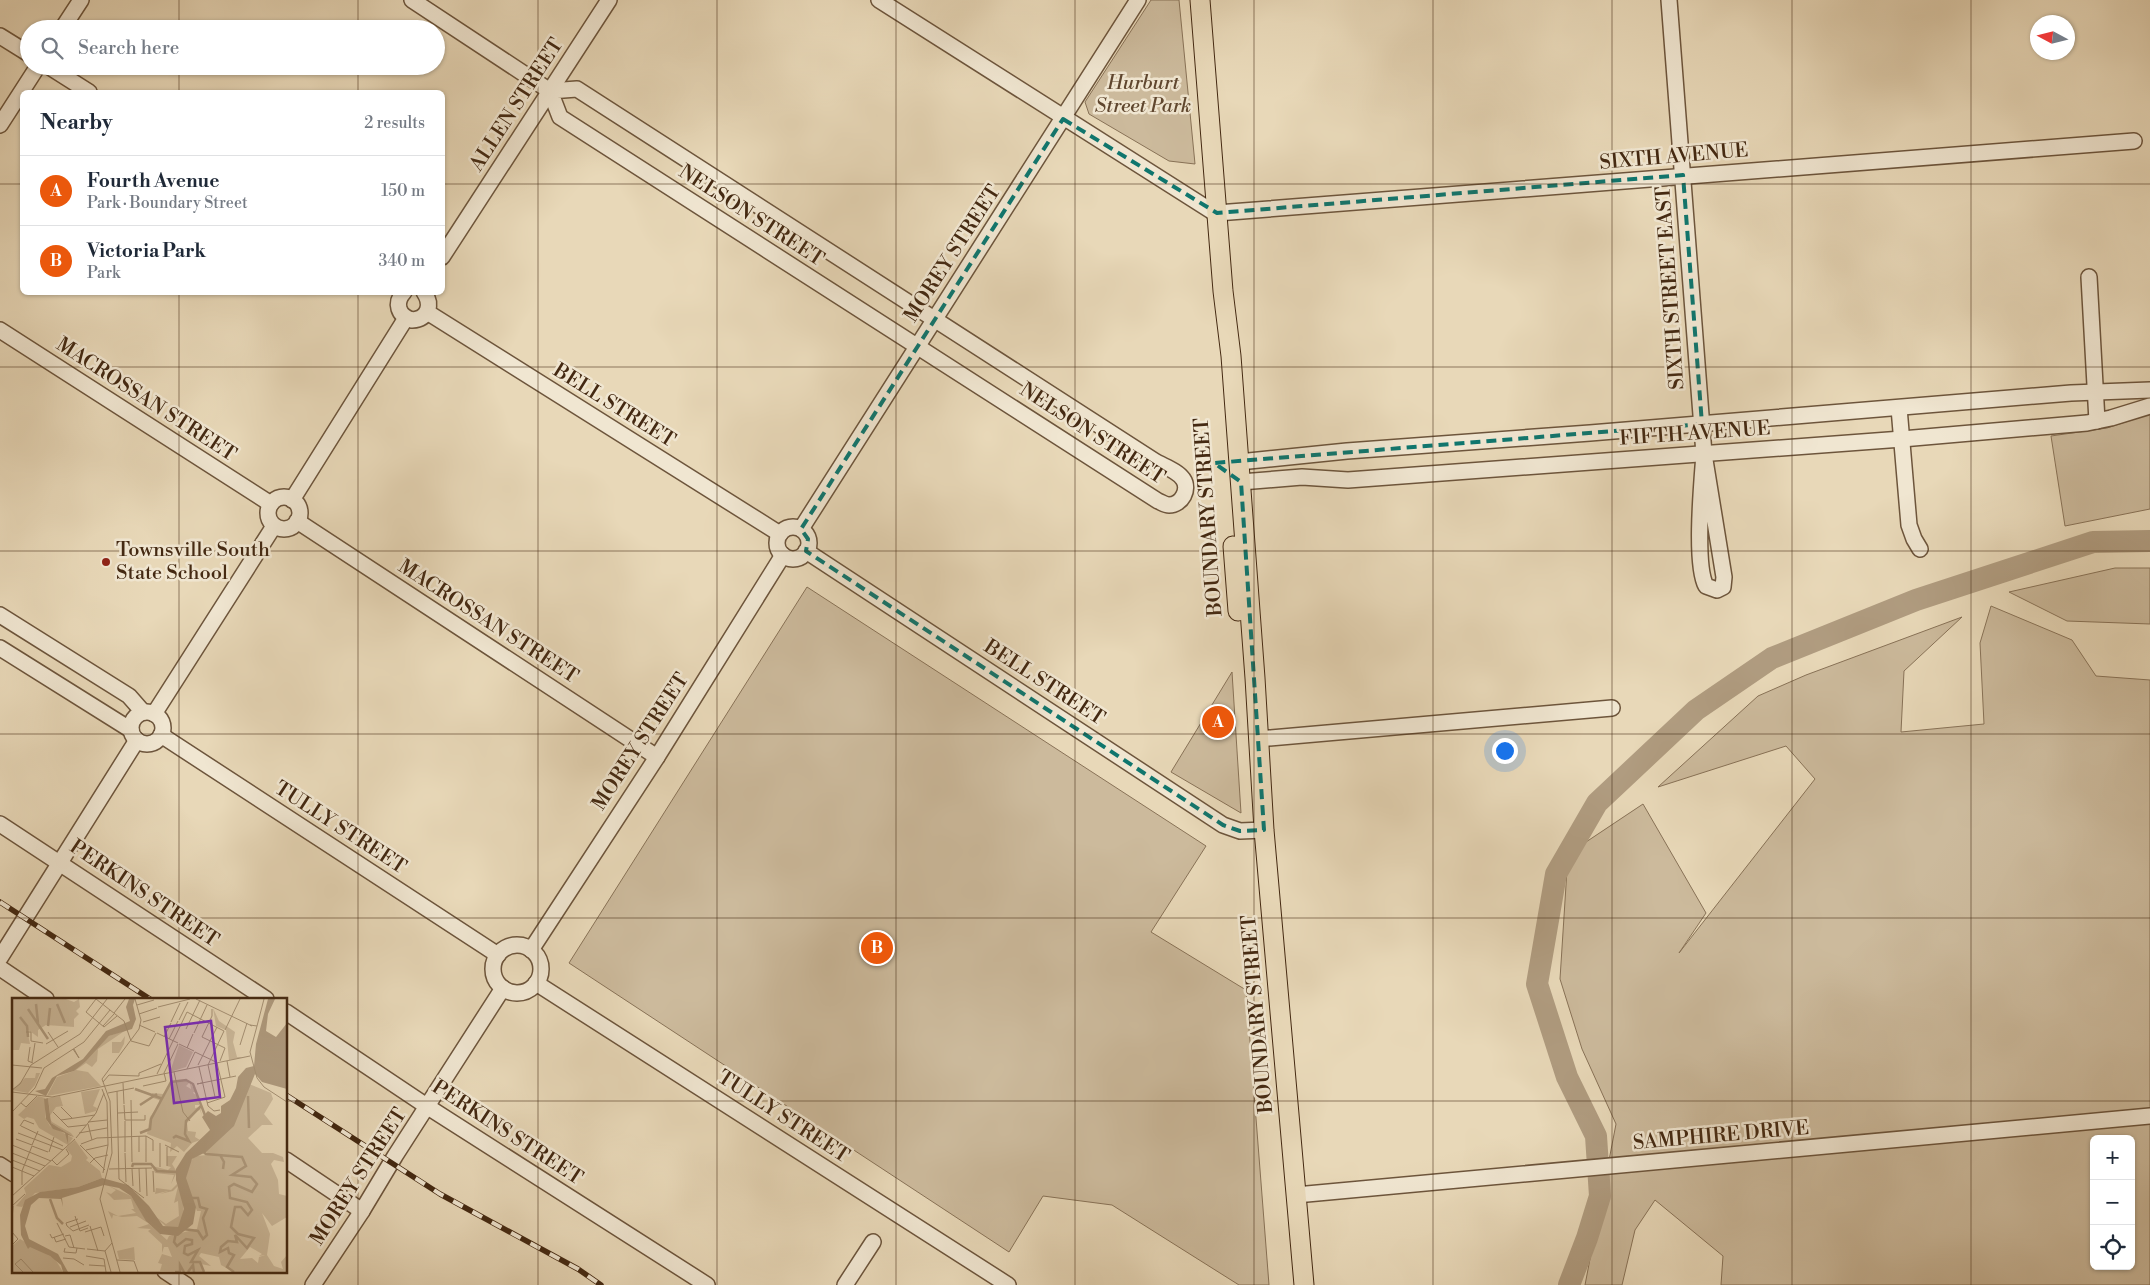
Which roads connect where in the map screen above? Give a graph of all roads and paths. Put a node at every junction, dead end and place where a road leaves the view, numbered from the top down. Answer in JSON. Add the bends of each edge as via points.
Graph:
{"nodes":[{"id":1,"x":81,"y":0,"type":"edge"},
{"id":2,"x":412,"y":0,"type":"edge"},
{"id":3,"x":609,"y":0,"type":"edge"},
{"id":4,"x":879,"y":0,"type":"edge"},
{"id":5,"x":1138,"y":0,"type":"edge"},
{"id":6,"x":1200,"y":0,"type":"edge"},
{"id":7,"x":1669,"y":0,"type":"edge"},
{"id":8,"x":68,"y":20,"type":"edge"},
{"id":9,"x":442,"y":20,"type":"edge"},
{"id":10,"x":445,"y":22,"type":"edge"},
{"id":11,"x":0,"y":36,"type":"edge"},
{"id":12,"x":20,"y":48,"type":"edge"},
{"id":13,"x":32,"y":75,"type":"edge"},
{"id":14,"x":62,"y":75,"type":"edge"},
{"id":15,"x":23,"y":90,"type":"edge"},
{"id":16,"x":85,"y":90,"type":"edge"},
{"id":17,"x":550,"y":92,"type":"junction"},
{"id":18,"x":20,"y":94,"type":"edge"},
{"id":19,"x":1063,"y":119,"type":"junction"},
{"id":20,"x":0,"y":125,"type":"edge"},
{"id":21,"x":2134,"y":141,"type":"dead end"},
{"id":22,"x":1683,"y":175,"type":"junction"},
{"id":23,"x":1217,"y":213,"type":"junction"},
{"id":24,"x":445,"y":252,"type":"edge"},
{"id":25,"x":2089,"y":277,"type":"dead end"},
{"id":26,"x":401,"y":295,"type":"edge"},
{"id":27,"x":426,"y":295,"type":"edge"},
{"id":28,"x":428,"y":312,"type":"junction"},
{"id":29,"x":406,"y":318,"type":"junction"},
{"id":30,"x":934,"y":320,"type":"junction"},
{"id":31,"x":0,"y":330,"type":"edge"},
{"id":32,"x":918,"y":346,"type":"junction"},
{"id":33,"x":2150,"y":390,"type":"edge"},
{"id":34,"x":2097,"y":392,"type":"junction"},
{"id":35,"x":2150,"y":406,"type":"edge"},
{"id":36,"x":1899,"y":408,"type":"junction"},
{"id":37,"x":2097,"y":421,"type":"junction"},
{"id":38,"x":1702,"y":424,"type":"junction"},
{"id":39,"x":1902,"y":439,"type":"junction"},
{"id":40,"x":1704,"y":454,"type":"junction"},
{"id":41,"x":1236,"y":472,"type":"junction"},
{"id":42,"x":292,"y":500,"type":"junction"},
{"id":43,"x":271,"y":504,"type":"junction"},
{"id":44,"x":297,"y":521,"type":"junction"},
{"id":45,"x":274,"y":526,"type":"junction"},
{"id":46,"x":801,"y":529,"type":"junction"},
{"id":47,"x":780,"y":534,"type":"junction"},
{"id":48,"x":1920,"y":549,"type":"dead end"},
{"id":49,"x":806,"y":551,"type":"junction"},
{"id":50,"x":783,"y":555,"type":"junction"},
{"id":51,"x":0,"y":615,"type":"edge"},
{"id":52,"x":0,"y":648,"type":"edge"},
{"id":53,"x":1612,"y":708,"type":"dead end"},
{"id":54,"x":149,"y":713,"type":"junction"},
{"id":55,"x":134,"y":735,"type":"junction"},
{"id":56,"x":161,"y":735,"type":"junction"},
{"id":57,"x":1258,"y":739,"type":"junction"},
{"id":58,"x":657,"y":756,"type":"junction"},
{"id":59,"x":0,"y":824,"type":"edge"},
{"id":60,"x":1264,"y":830,"type":"junction"},
{"id":61,"x":61,"y":862,"type":"junction"},
{"id":62,"x":531,"y":950,"type":"junction"},
{"id":63,"x":498,"y":955,"type":"junction"},
{"id":64,"x":0,"y":958,"type":"edge"},
{"id":65,"x":0,"y":968,"type":"edge"},
{"id":66,"x":536,"y":983,"type":"junction"},
{"id":67,"x":503,"y":988,"type":"junction"},
{"id":68,"x":45,"y":998,"type":"edge"},
{"id":69,"x":265,"y":998,"type":"edge"},
{"id":70,"x":288,"y":1013,"type":"edge"},
{"id":71,"x":428,"y":1106,"type":"junction"},
{"id":72,"x":2150,"y":1116,"type":"edge"},
{"id":73,"x":288,"y":1161,"type":"edge"},
{"id":74,"x":0,"y":1165,"type":"edge"},
{"id":75,"x":12,"y":1173,"type":"edge"},
{"id":76,"x":1296,"y":1195,"type":"junction"},
{"id":77,"x":362,"y":1210,"type":"junction"},
{"id":78,"x":873,"y":1242,"type":"dead end"},
{"id":79,"x":166,"y":1272,"type":"edge"},
{"id":80,"x":186,"y":1285,"type":"edge"},
{"id":81,"x":313,"y":1285,"type":"edge"},
{"id":82,"x":707,"y":1285,"type":"edge"},
{"id":83,"x":846,"y":1285,"type":"edge"},
{"id":84,"x":1008,"y":1285,"type":"edge"},
{"id":85,"x":1304,"y":1285,"type":"edge"}],
"edges":[{"from":1,"to":8,"type":"street"},
{"from":2,"to":9,"type":"street"},
{"from":3,"to":17,"type":"street","name":"ALLEN STREET"},
{"from":4,"to":19,"type":"street"},
{"from":5,"to":19,"type":"street","name":"MOREY STREET"},
{"from":6,"to":23,"type":"main road","name":"BOUNDARY STREET"},
{"from":7,"to":22,"type":"street","name":"SIXTH STREET EAST"},
{"from":10,"to":17,"type":"street"},
{"from":11,"to":12,"type":"street"},
{"from":13,"to":15,"type":"street"},
{"from":14,"to":16,"type":"street"},
{"from":17,"to":24,"type":"street","name":"ALLEN STREET"},
{"from":17,"to":30,"type":"street","name":"NELSON STREET","via":[[577,89]]},
{"from":17,"to":32,"type":"street","name":"NELSON STREET","via":[[560,117]]},
{"from":18,"to":20,"type":"street"},
{"from":19,"to":23,"type":"street"},
{"from":19,"to":30,"type":"street","name":"MOREY STREET"},
{"from":21,"to":22,"type":"street","name":"SIXTH AVENUE"},
{"from":22,"to":23,"type":"street","name":"SIXTH AVENUE"},
{"from":22,"to":38,"type":"street","name":"SIXTH STREET EAST"},
{"from":23,"to":41,"type":"main road","name":"BOUNDARY STREET","via":[[1223,290],[1224,422]]},
{"from":25,"to":34,"type":"street"},
{"from":26,"to":29,"type":"street","via":[[398,306]]},
{"from":27,"to":28,"type":"street"},
{"from":28,"to":29,"type":"street","via":[[417,320]]},
{"from":28,"to":47,"type":"street","name":"BELL STREET"},
{"from":29,"to":42,"type":"street"},
{"from":30,"to":32,"type":"street","name":"MOREY STREET"},
{"from":30,"to":32,"type":"street","name":"NELSON STREET","via":[[1176,473],[1184,480],[1184,495],[1172,505],[1158,501]]},
{"from":31,"to":43,"type":"street","name":"MACROSSAN STREET"},
{"from":32,"to":46,"type":"street","name":"MOREY STREET"},
{"from":33,"to":34,"type":"street","name":"FIFTH AVENUE"},
{"from":34,"to":36,"type":"street","name":"FIFTH AVENUE"},
{"from":34,"to":37,"type":"street"},
{"from":35,"to":37,"type":"street","name":"FIFTH AVENUE"},
{"from":36,"to":38,"type":"street","name":"FIFTH AVENUE"},
{"from":36,"to":39,"type":"street"},
{"from":37,"to":39,"type":"street","name":"FIFTH AVENUE"},
{"from":38,"to":40,"type":"street","name":"SIXTH STREET EAST"},
{"from":38,"to":41,"type":"street","name":"FIFTH AVENUE","via":[[1347,450]]},
{"from":39,"to":40,"type":"street","name":"FIFTH AVENUE"},
{"from":39,"to":48,"type":"street","via":[[1909,525]]},
{"from":40,"to":40,"type":"street","name":"SIXTH STREET EAST","via":[[1724,577],[1722,587],[1717,590],[1706,586],[1702,574]]},
{"from":40,"to":41,"type":"street","name":"FIFTH AVENUE","via":[[1348,480]]},
{"from":41,"to":57,"type":"main road","name":"BOUNDARY STREET","via":[[1240,636]]},
{"from":42,"to":43,"type":"street","via":[[281,498]]},
{"from":42,"to":44,"type":"street","via":[[299,509]]},
{"from":43,"to":45,"type":"street","via":[[268,515]]},
{"from":44,"to":45,"type":"street","via":[[287,529]]},
{"from":44,"to":58,"type":"street","name":"MACROSSAN STREET"},
{"from":45,"to":54,"type":"street"},
{"from":46,"to":47,"type":"street","via":[[789,528]]},
{"from":46,"to":49,"type":"street","via":[[808,539]]},
{"from":47,"to":50,"type":"street","via":[[777,546]]},
{"from":49,"to":50,"type":"street","via":[[796,558]]},
{"from":49,"to":60,"type":"street","name":"BELL STREET","via":[[1223,825],[1240,831]]},
{"from":50,"to":58,"type":"street","name":"MOREY STREET"},
{"from":51,"to":54,"type":"street","via":[[129,696]]},
{"from":52,"to":55,"type":"street"},
{"from":53,"to":57,"type":"street"},
{"from":54,"to":55,"type":"street","via":[[134,718]]},
{"from":54,"to":56,"type":"street","via":[[160,719]]},
{"from":55,"to":56,"type":"street","via":[[150,743]]},
{"from":55,"to":61,"type":"street"},
{"from":56,"to":63,"type":"street","name":"TULLY STREET"},
{"from":57,"to":60,"type":"main road","name":"BOUNDARY STREET"},
{"from":58,"to":62,"type":"street","name":"MOREY STREET"},
{"from":59,"to":61,"type":"street","name":"PERKINS STREET"},
{"from":60,"to":76,"type":"main road","name":"BOUNDARY STREET"},
{"from":61,"to":64,"type":"street"},
{"from":61,"to":69,"type":"street","name":"PERKINS STREET"},
{"from":62,"to":63,"type":"street","via":[[525,946],[510,946]]},
{"from":62,"to":66,"type":"street","via":[[540,962]]},
{"from":63,"to":67,"type":"street","via":[[494,961],[494,976]]},
{"from":65,"to":68,"type":"street"},
{"from":66,"to":67,"type":"street","via":[[517,993]]},
{"from":66,"to":84,"type":"street","name":"TULLY STREET"},
{"from":67,"to":71,"type":"street","name":"MOREY STREET"},
{"from":70,"to":71,"type":"street","name":"PERKINS STREET"},
{"from":71,"to":77,"type":"street","name":"MOREY STREET"},
{"from":71,"to":82,"type":"street","name":"PERKINS STREET"},
{"from":72,"to":76,"type":"street","name":"SAMPHIRE DRIVE"},
{"from":73,"to":77,"type":"street"},
{"from":74,"to":75,"type":"street"},
{"from":76,"to":85,"type":"main road","name":"BOUNDARY STREET"},
{"from":77,"to":81,"type":"street","name":"MOREY STREET"},
{"from":78,"to":83,"type":"street"},
{"from":79,"to":80,"type":"street"}]}
